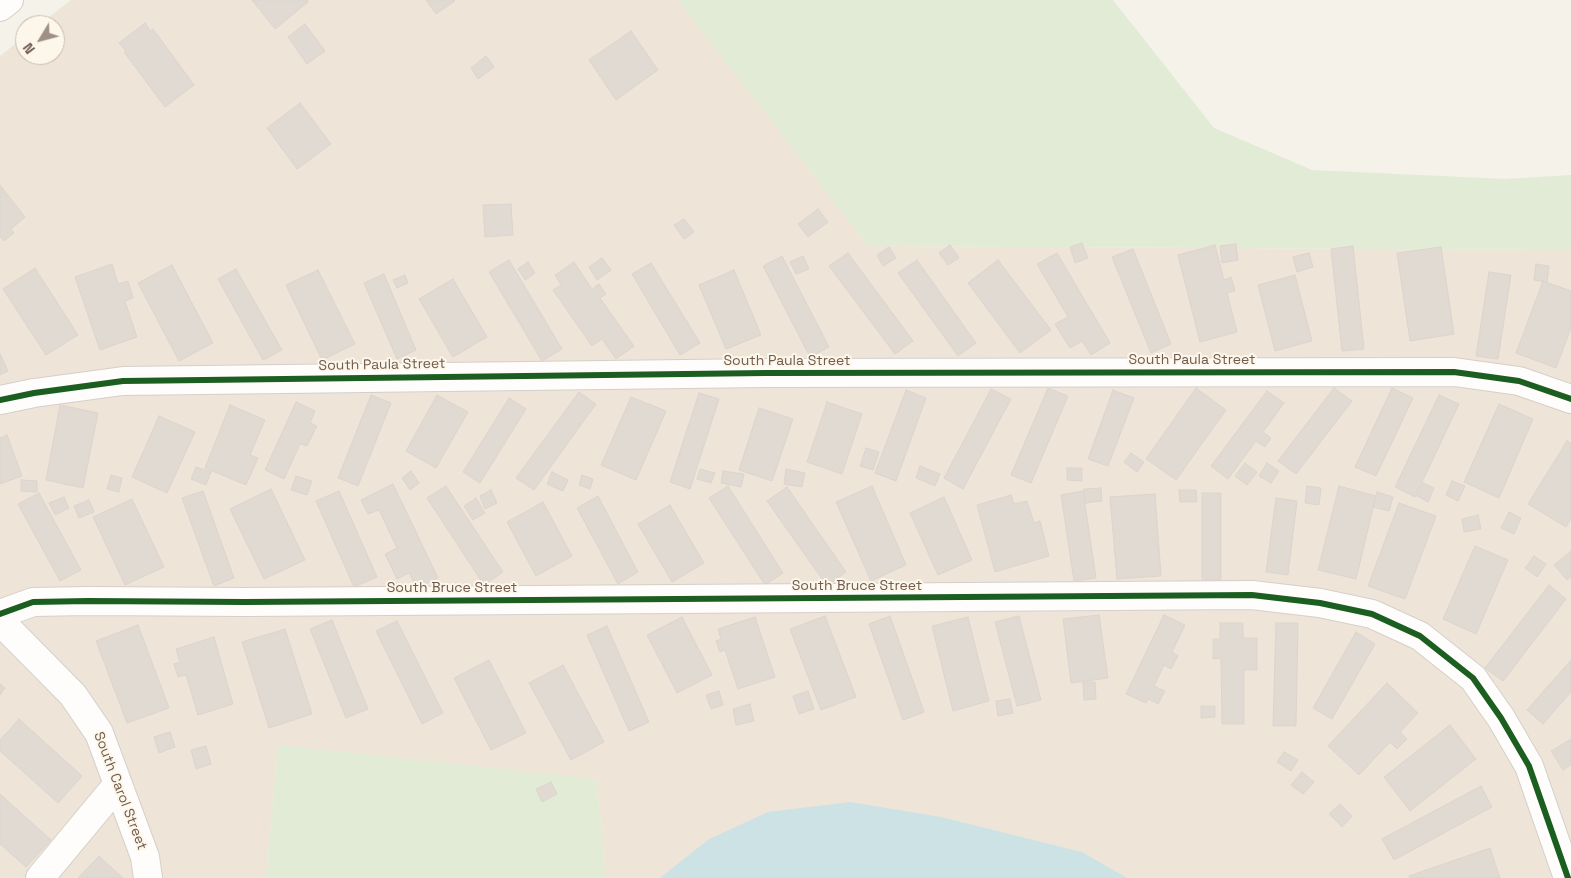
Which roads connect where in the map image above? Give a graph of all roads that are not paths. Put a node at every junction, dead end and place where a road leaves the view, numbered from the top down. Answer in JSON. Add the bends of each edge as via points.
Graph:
{"nodes":[{"id":1,"x":9,"y":0,"type":"edge"},
{"id":2,"x":0,"y":7,"type":"edge"},
{"id":3,"x":0,"y":400,"type":"edge"},
{"id":4,"x":1571,"y":400,"type":"edge"},
{"id":5,"x":0,"y":614,"type":"edge"},
{"id":6,"x":0,"y":621,"type":"edge"},
{"id":7,"x":118,"y":784,"type":"junction"},
{"id":8,"x":40,"y":878,"type":"edge"},
{"id":9,"x":148,"y":878,"type":"edge"},
{"id":10,"x":1568,"y":878,"type":"edge"}],
"edges":[{"from":1,"to":2,"type":"street"},
{"from":3,"to":4,"type":"street","name":"South Paula Street","via":[[123,381],[766,373],[1454,372],[1519,381]]},
{"from":5,"to":10,"type":"street","name":"South Bruce Street","via":[[33,602],[88,601],[1252,595],[1320,603],[1372,614],[1420,636],[1473,678],[1529,766]]},
{"from":6,"to":7,"type":"street","name":"South Carol Street","via":[[73,695],[99,734]]},
{"from":7,"to":8,"type":"street"},
{"from":7,"to":9,"type":"street","name":"South Carol Street","via":[[145,857]]}]}
